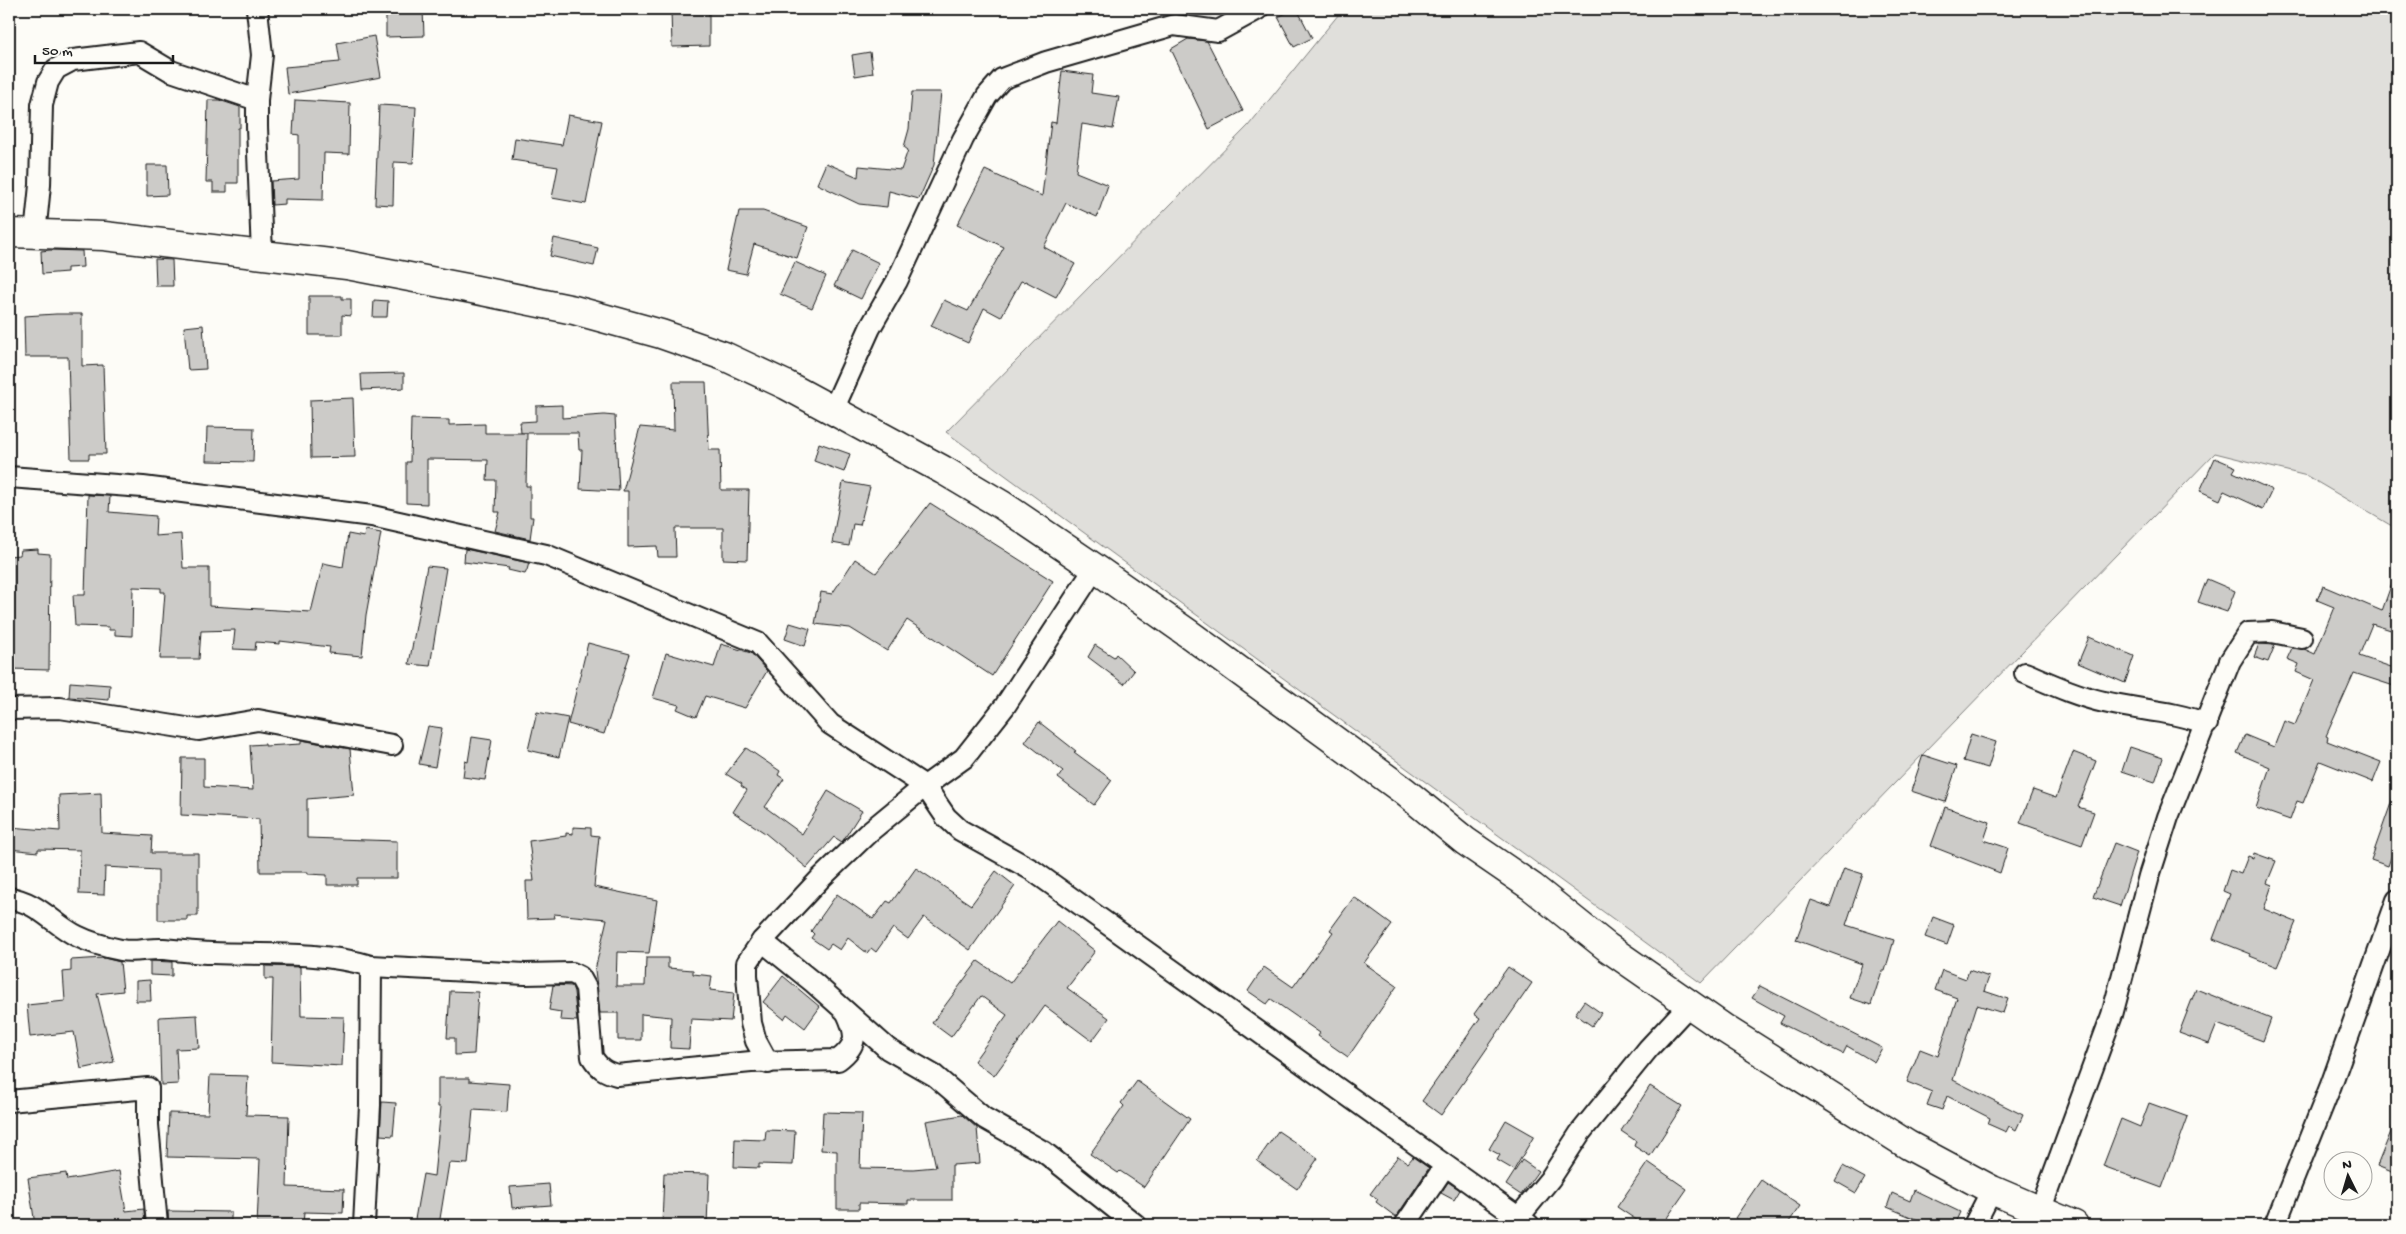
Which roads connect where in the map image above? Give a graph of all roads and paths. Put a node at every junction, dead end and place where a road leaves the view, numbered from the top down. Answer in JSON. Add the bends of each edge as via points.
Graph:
{"nodes":[{"id":1,"x":257,"y":9,"type":"edge"},
{"id":2,"x":1258,"y":9,"type":"edge"},
{"id":3,"x":257,"y":100,"type":"junction"},
{"id":4,"x":22,"y":234,"type":"edge"},
{"id":5,"x":262,"y":255,"type":"junction"},
{"id":6,"x":833,"y":410,"type":"junction"},
{"id":7,"x":9,"y":478,"type":"edge"},
{"id":8,"x":1095,"y":568,"type":"junction"},
{"id":9,"x":2302,"y":638,"type":"dead end"},
{"id":10,"x":2025,"y":673,"type":"dead end"},
{"id":11,"x":9,"y":710,"type":"edge"},
{"id":12,"x":2206,"y":724,"type":"junction"},
{"id":13,"x":392,"y":744,"type":"dead end"},
{"id":14,"x":925,"y":786,"type":"junction"},
{"id":15,"x":9,"y":898,"type":"edge"},
{"id":16,"x":2397,"y":900,"type":"edge"},
{"id":17,"x":762,"y":941,"type":"junction"},
{"id":18,"x":371,"y":966,"type":"junction"},
{"id":19,"x":1689,"y":1005,"type":"junction"},
{"id":20,"x":847,"y":1013,"type":"junction"},
{"id":21,"x":768,"y":1063,"type":"junction"},
{"id":22,"x":9,"y":1102,"type":"edge"},
{"id":23,"x":1446,"y":1166,"type":"junction"},
{"id":24,"x":1992,"y":1190,"type":"junction"},
{"id":25,"x":2040,"y":1211,"type":"junction"},
{"id":26,"x":1523,"y":1222,"type":"edge"},
{"id":27,"x":157,"y":1225,"type":"edge"},
{"id":28,"x":364,"y":1225,"type":"edge"},
{"id":29,"x":1136,"y":1225,"type":"edge"},
{"id":30,"x":1405,"y":1225,"type":"edge"},
{"id":31,"x":1974,"y":1225,"type":"edge"},
{"id":32,"x":2074,"y":1225,"type":"edge"},
{"id":33,"x":2275,"y":1225,"type":"edge"}],
"edges":[{"from":1,"to":3,"type":"street","via":[[262,55]]},
{"from":2,"to":6,"type":"street","via":[[1218,31],[1174,25],[1046,62],[1002,79],[986,96],[963,139]]},
{"from":3,"to":4,"type":"street","via":[[171,71],[138,52],[73,60],[56,69],[48,82],[42,105],[40,185]]},
{"from":3,"to":5,"type":"street"},
{"from":4,"to":5,"type":"street","via":[[104,236]]},
{"from":5,"to":6,"type":"street","via":[[347,265],[574,310],[661,334],[724,356]]},
{"from":6,"to":8,"type":"street","via":[[1002,505]]},
{"from":7,"to":14,"type":"street","via":[[143,487],[372,516],[546,555],[758,643],[830,724]]},
{"from":8,"to":14,"type":"street","via":[[1005,706],[964,758]]},
{"from":8,"to":19,"type":"street","via":[[1404,791],[1465,841]]},
{"from":9,"to":12,"type":"street","via":[[2272,632],[2248,633],[2230,660]]},
{"from":10,"to":12,"type":"street","via":[[2073,694],[2190,717]]},
{"from":11,"to":13,"type":"street","via":[[60,708],[199,730],[258,720]]},
{"from":12,"to":25,"type":"street","via":[[2166,825],[2112,1015]]},
{"from":14,"to":17,"type":"street","via":[[862,838]]},
{"from":14,"to":23,"type":"street","via":[[946,817],[960,830],[1032,870]]},
{"from":15,"to":18,"type":"street","via":[[23,900],[41,910],[76,936],[124,951],[160,948],[268,954],[349,960]]},
{"from":16,"to":33,"type":"street","via":[[2331,1086]]},
{"from":17,"to":20,"type":"street"},
{"from":17,"to":21,"type":"street","via":[[748,963],[747,975],[756,1041]]},
{"from":18,"to":21,"type":"street","via":[[525,974],[572,973],[580,977],[586,988],[592,1057],[598,1066],[617,1075]]},
{"from":18,"to":28,"type":"street","via":[[370,1105]]},
{"from":19,"to":24,"type":"street","via":[[1899,1140]]},
{"from":19,"to":26,"type":"street","via":[[1648,1049],[1580,1133]]},
{"from":20,"to":21,"type":"street","via":[[854,1030],[854,1044],[838,1060]]},
{"from":20,"to":29,"type":"street","via":[[888,1049],[935,1076],[984,1118],[1044,1152]]},
{"from":22,"to":27,"type":"street","via":[[148,1088]]},
{"from":23,"to":26,"type":"street"},
{"from":23,"to":30,"type":"street"},
{"from":24,"to":25,"type":"street"},
{"from":24,"to":31,"type":"street"},
{"from":25,"to":32,"type":"street"}]}
